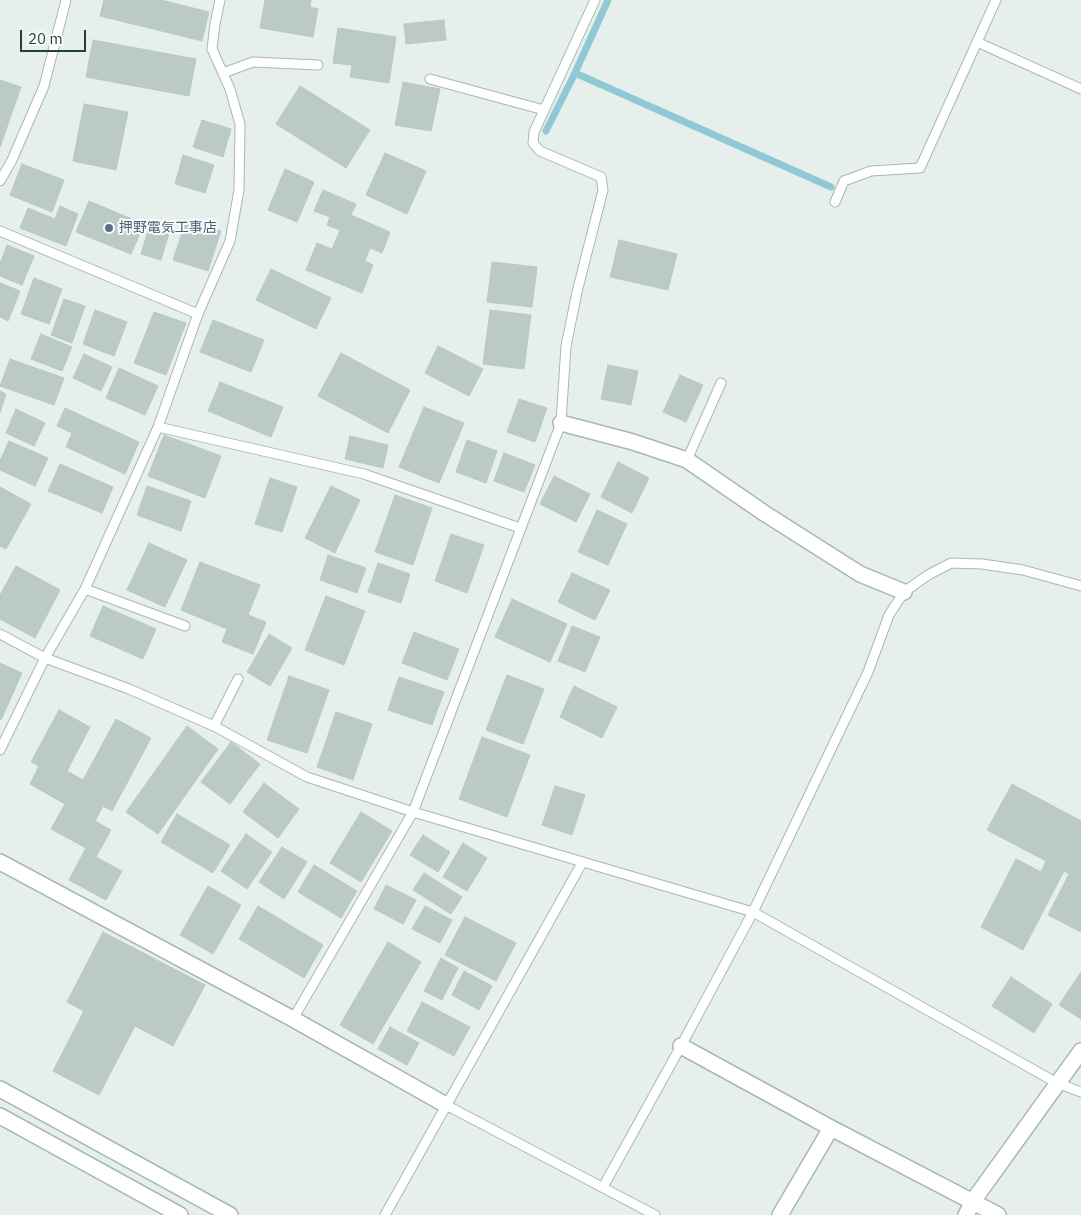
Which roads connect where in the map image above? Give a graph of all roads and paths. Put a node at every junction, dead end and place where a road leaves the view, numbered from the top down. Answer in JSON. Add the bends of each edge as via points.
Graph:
{"nodes":[{"id":1,"x":66,"y":0,"type":"edge"},
{"id":2,"x":220,"y":0,"type":"edge"},
{"id":3,"x":595,"y":0,"type":"edge"},
{"id":4,"x":996,"y":0,"type":"edge"},
{"id":5,"x":977,"y":42,"type":"junction"},
{"id":6,"x":318,"y":65,"type":"dead end"},
{"id":7,"x":223,"y":73,"type":"junction"},
{"id":8,"x":430,"y":79,"type":"dead end"},
{"id":9,"x":1081,"y":89,"type":"edge"},
{"id":10,"x":544,"y":110,"type":"junction"},
{"id":11,"x":0,"y":181,"type":"edge"},
{"id":12,"x":835,"y":202,"type":"dead end"},
{"id":13,"x":0,"y":231,"type":"edge"},
{"id":14,"x":198,"y":314,"type":"junction"},
{"id":15,"x":721,"y":382,"type":"dead end"},
{"id":16,"x":561,"y":423,"type":"junction"},
{"id":17,"x":158,"y":427,"type":"junction"},
{"id":18,"x":687,"y":460,"type":"junction"},
{"id":19,"x":520,"y":528,"type":"junction"},
{"id":20,"x":1081,"y":586,"type":"edge"},
{"id":21,"x":85,"y":589,"type":"junction"},
{"id":22,"x":904,"y":592,"type":"junction"},
{"id":23,"x":186,"y":626,"type":"dead end"},
{"id":24,"x":0,"y":634,"type":"edge"},
{"id":25,"x":45,"y":658,"type":"junction"},
{"id":26,"x":238,"y":679,"type":"dead end"},
{"id":27,"x":214,"y":726,"type":"junction"},
{"id":28,"x":0,"y":750,"type":"edge"},
{"id":29,"x":413,"y":812,"type":"junction"},
{"id":30,"x":0,"y":862,"type":"edge"},
{"id":31,"x":582,"y":862,"type":"junction"},
{"id":32,"x":753,"y":912,"type":"junction"},
{"id":33,"x":293,"y":1019,"type":"junction"},
{"id":34,"x":681,"y":1046,"type":"junction"},
{"id":35,"x":1081,"y":1051,"type":"edge"},
{"id":36,"x":1057,"y":1083,"type":"junction"},
{"id":37,"x":0,"y":1089,"type":"edge"},
{"id":38,"x":1081,"y":1092,"type":"edge"},
{"id":39,"x":446,"y":1105,"type":"junction"},
{"id":40,"x":0,"y":1116,"type":"edge"},
{"id":41,"x":831,"y":1128,"type":"junction"},
{"id":42,"x":603,"y":1187,"type":"junction"},
{"id":43,"x":970,"y":1208,"type":"edge"},
{"id":44,"x":180,"y":1215,"type":"edge"},
{"id":45,"x":230,"y":1215,"type":"edge"},
{"id":46,"x":385,"y":1215,"type":"edge"},
{"id":47,"x":655,"y":1215,"type":"edge"},
{"id":48,"x":780,"y":1215,"type":"edge"},
{"id":49,"x":998,"y":1215,"type":"edge"}],
"edges":[{"from":1,"to":11,"type":"lane","via":[[44,86]]},
{"from":2,"to":7,"type":"lane","via":[[212,49]]},
{"from":3,"to":10,"type":"lane"},
{"from":4,"to":5,"type":"lane"},
{"from":5,"to":9,"type":"lane"},
{"from":5,"to":12,"type":"lane","via":[[920,168],[871,170],[844,181]]},
{"from":6,"to":7,"type":"lane","via":[[253,62]]},
{"from":7,"to":14,"type":"lane","via":[[240,124],[239,190],[230,241]]},
{"from":8,"to":10,"type":"lane"},
{"from":10,"to":16,"type":"lane","via":[[534,132],[533,143],[540,152],[600,177],[603,190],[566,346]]},
{"from":13,"to":14,"type":"lane"},
{"from":14,"to":17,"type":"lane"},
{"from":15,"to":18,"type":"lane"},
{"from":16,"to":18,"type":"street"},
{"from":16,"to":19,"type":"lane"},
{"from":17,"to":19,"type":"lane","via":[[364,474]]},
{"from":17,"to":21,"type":"lane"},
{"from":18,"to":22,"type":"street","via":[[860,574]]},
{"from":19,"to":29,"type":"lane"},
{"from":20,"to":22,"type":"lane","via":[[1023,570],[951,563]]},
{"from":21,"to":23,"type":"lane"},
{"from":21,"to":25,"type":"lane"},
{"from":22,"to":32,"type":"lane","via":[[889,615],[868,672]]},
{"from":24,"to":25,"type":"lane"},
{"from":25,"to":27,"type":"lane","via":[[130,689]]},
{"from":25,"to":28,"type":"lane"},
{"from":26,"to":27,"type":"lane"},
{"from":27,"to":29,"type":"lane","via":[[307,777]]},
{"from":29,"to":31,"type":"lane"},
{"from":29,"to":33,"type":"lane"},
{"from":30,"to":33,"type":"street"},
{"from":31,"to":32,"type":"lane"},
{"from":31,"to":39,"type":"lane"},
{"from":32,"to":34,"type":"lane"},
{"from":32,"to":36,"type":"lane"},
{"from":33,"to":39,"type":"street"},
{"from":34,"to":41,"type":"street"},
{"from":34,"to":42,"type":"lane"},
{"from":35,"to":36,"type":"street"},
{"from":36,"to":38,"type":"lane"},
{"from":36,"to":43,"type":"street"},
{"from":37,"to":45,"type":"street"},
{"from":39,"to":42,"type":"lane"},
{"from":39,"to":46,"type":"lane"},
{"from":40,"to":44,"type":"street"},
{"from":41,"to":43,"type":"street"},
{"from":41,"to":48,"type":"street"},
{"from":42,"to":47,"type":"lane"},
{"from":43,"to":49,"type":"street"}]}
